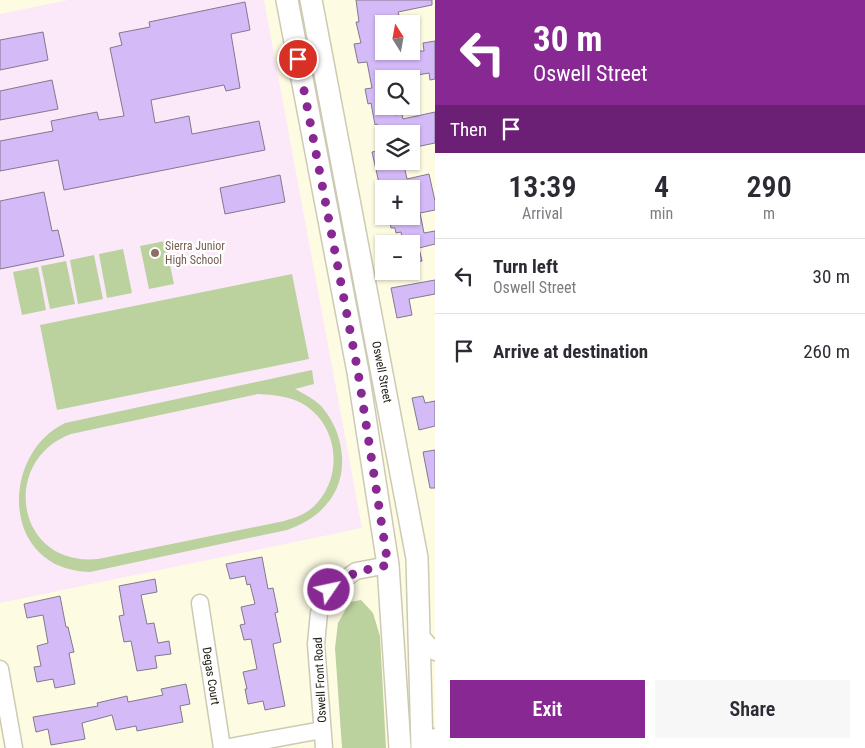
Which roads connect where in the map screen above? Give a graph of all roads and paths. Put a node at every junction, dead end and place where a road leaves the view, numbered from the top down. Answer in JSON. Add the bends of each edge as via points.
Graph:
{"nodes":[{"id":1,"x":287,"y":0,"type":"edge"},
{"id":2,"x":311,"y":0,"type":"edge"},
{"id":3,"x":388,"y":565,"type":"junction"},
{"id":4,"x":200,"y":603,"type":"dead end"},
{"id":5,"x":419,"y":634,"type":"junction"},
{"id":6,"x":435,"y":652,"type":"edge"},
{"id":7,"x":0,"y":669,"type":"edge"},
{"id":8,"x":322,"y":730,"type":"junction"},
{"id":9,"x":435,"y":736,"type":"edge"},
{"id":10,"x":14,"y":748,"type":"edge"},
{"id":11,"x":223,"y":748,"type":"edge"},
{"id":12,"x":324,"y":748,"type":"edge"},
{"id":13,"x":400,"y":748,"type":"edge"},
{"id":14,"x":422,"y":748,"type":"edge"},
{"id":15,"x":428,"y":748,"type":"edge"}],
"edges":[{"from":1,"to":3,"type":"main road","name":"Oswell Street","via":[[358,372]]},
{"from":2,"to":5,"type":"main road","name":"Oswell Street","via":[[417,558]]},
{"from":3,"to":8,"type":"street","name":"Oswell Front Road","via":[[356,572],[329,590],[319,613],[316,644]]},
{"from":3,"to":13,"type":"main road","name":"Oswell Street"},
{"from":4,"to":11,"type":"street","name":"Degas Court"},
{"from":5,"to":6,"type":"street"},
{"from":5,"to":14,"type":"main road","name":"Oswell Street"},
{"from":7,"to":10,"type":"street"},
{"from":8,"to":11,"type":"street"},
{"from":8,"to":12,"type":"street","name":"Oswell Front Road"},
{"from":9,"to":15,"type":"street"}]}
